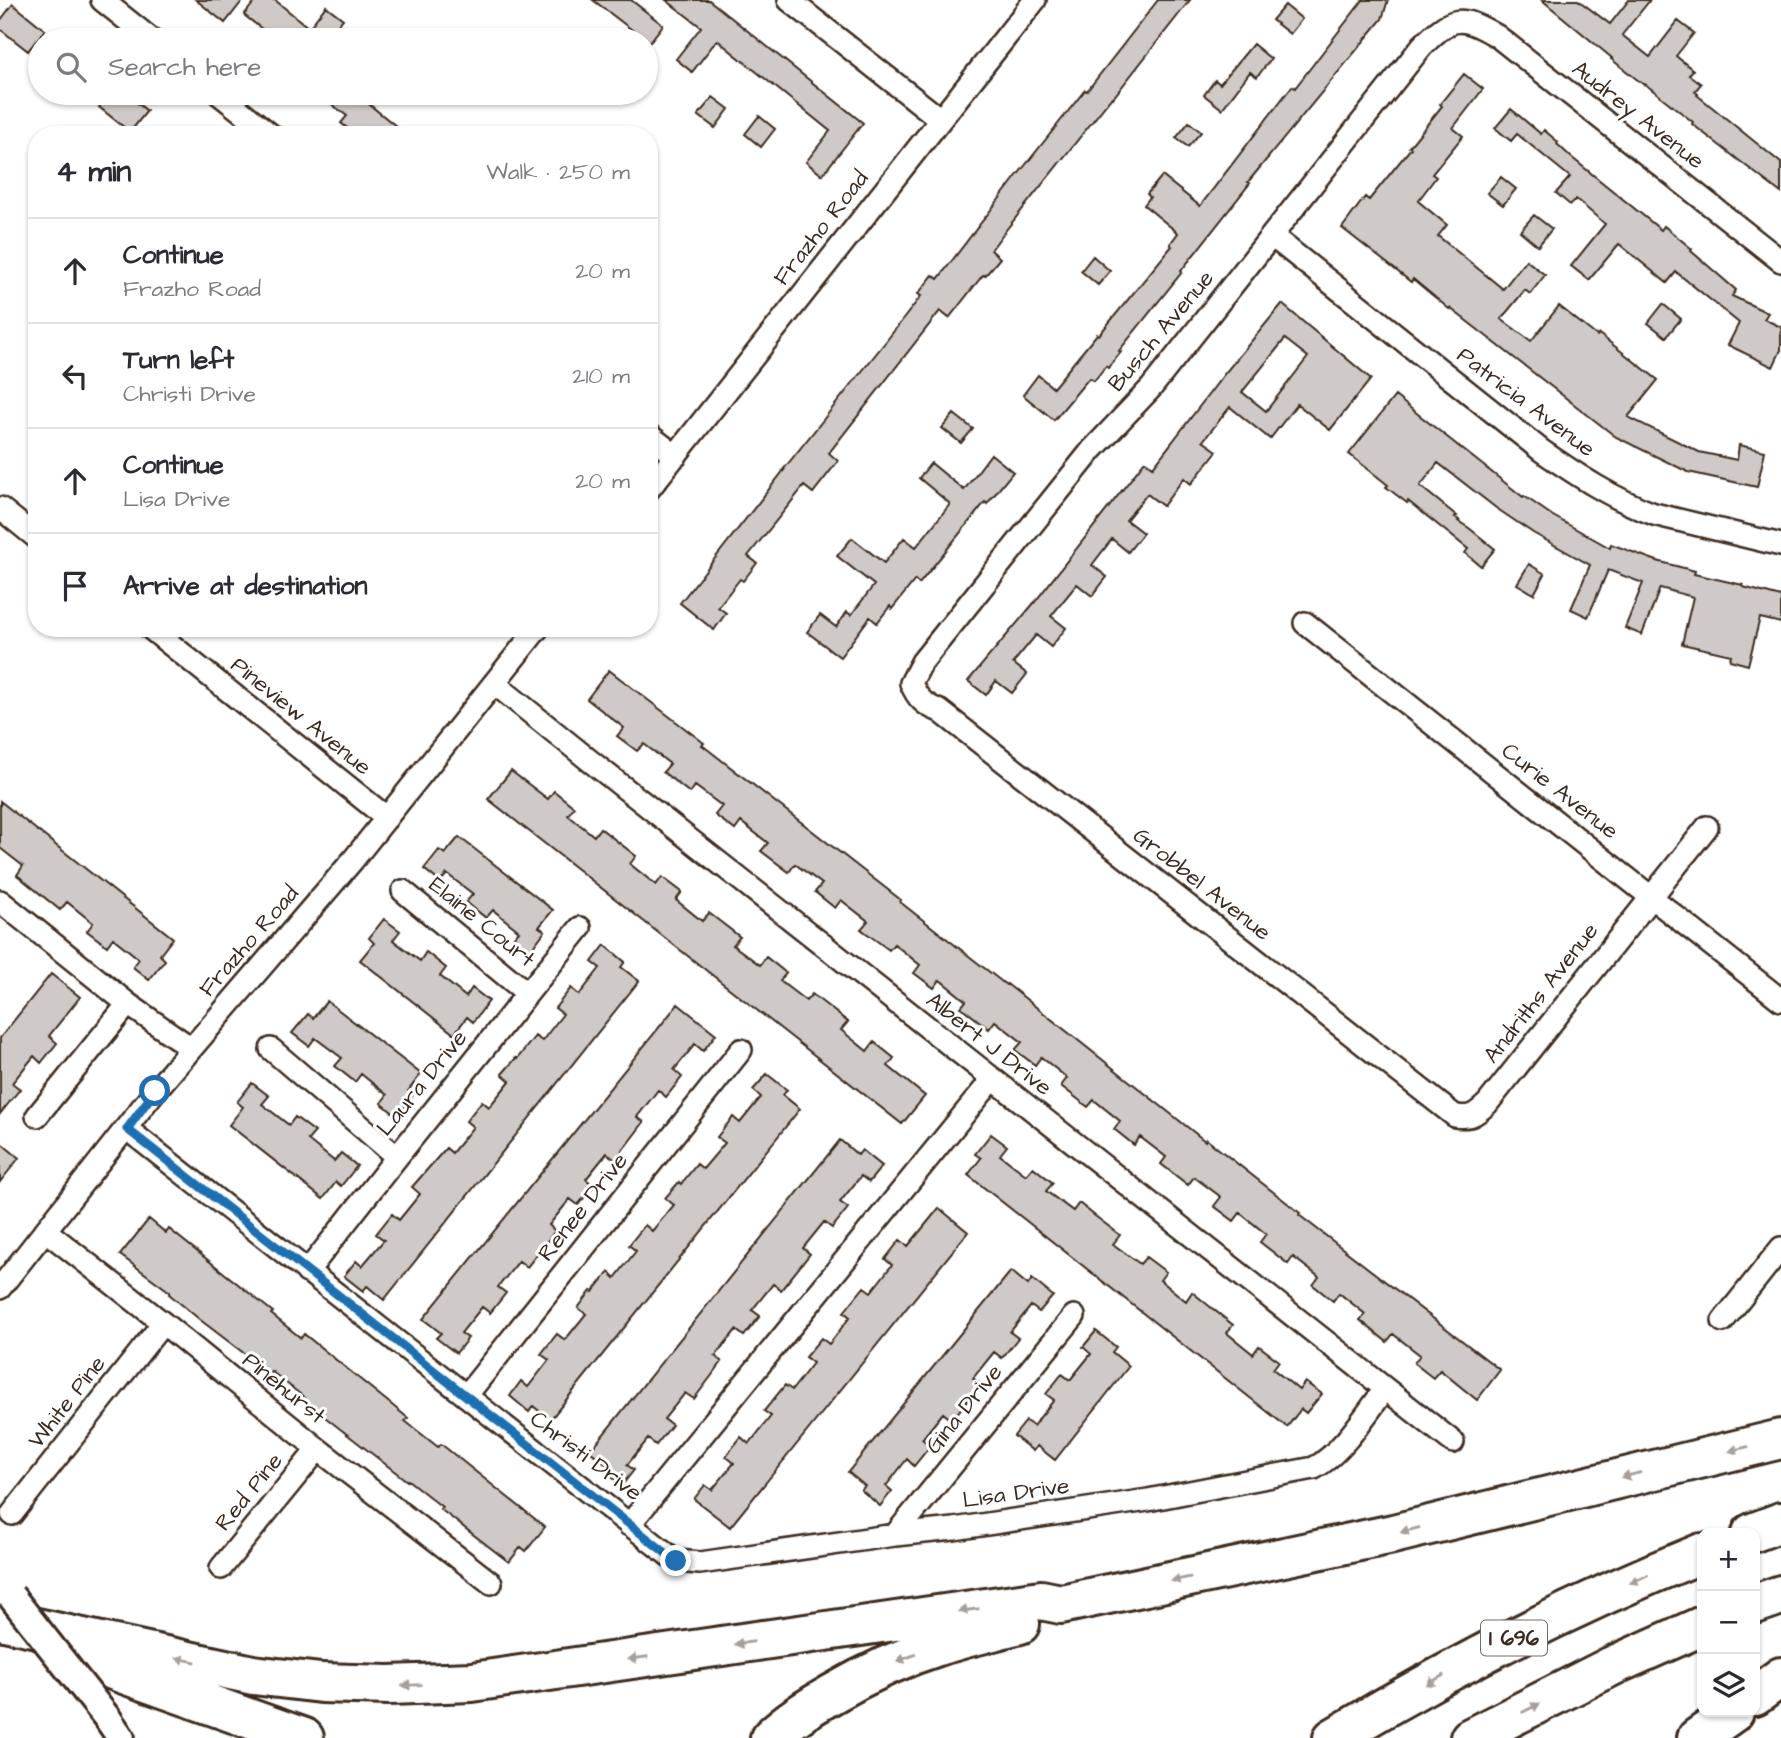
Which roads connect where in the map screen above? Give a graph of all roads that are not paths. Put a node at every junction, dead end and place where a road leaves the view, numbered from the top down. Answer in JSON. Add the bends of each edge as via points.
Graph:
{"nodes":[{"id":1,"x":102,"y":0,"type":"edge"},
{"id":2,"x":789,"y":0,"type":"edge"},
{"id":3,"x":1035,"y":0,"type":"edge"},
{"id":4,"x":1458,"y":20,"type":"joint"},
{"id":5,"x":137,"y":28,"type":"edge"},
{"id":6,"x":233,"y":105,"type":"edge"},
{"id":7,"x":940,"y":119,"type":"junction"},
{"id":8,"x":260,"y":126,"type":"edge"},
{"id":9,"x":1272,"y":236,"type":"junction"},
{"id":10,"x":1781,"y":261,"type":"edge"},
{"id":11,"x":658,"y":442,"type":"edge"},
{"id":12,"x":676,"y":456,"type":"junction"},
{"id":13,"x":658,"y":478,"type":"edge"},
{"id":14,"x":0,"y":508,"type":"edge"},
{"id":15,"x":28,"y":531,"type":"edge"},
{"id":16,"x":1781,"y":545,"type":"edge"},
{"id":17,"x":1305,"y":623,"type":"dead end"},
{"id":18,"x":161,"y":637,"type":"edge"},
{"id":19,"x":531,"y":637,"type":"edge"},
{"id":20,"x":494,"y":683,"type":"junction"},
{"id":21,"x":911,"y":683,"type":"joint"},
{"id":22,"x":387,"y":818,"type":"junction"},
{"id":23,"x":1707,"y":827,"type":"dead end"},
{"id":24,"x":403,"y":891,"type":"dead end"},
{"id":25,"x":1651,"y":897,"type":"junction"},
{"id":26,"x":0,"y":901,"type":"edge"},
{"id":27,"x":580,"y":929,"type":"dead end"},
{"id":28,"x":527,"y":993,"type":"junction"},
{"id":29,"x":1781,"y":1000,"type":"edge"},
{"id":30,"x":128,"y":1004,"type":"junction"},
{"id":31,"x":191,"y":1048,"type":"junction"},
{"id":32,"x":271,"y":1049,"type":"dead end"},
{"id":33,"x":741,"y":1049,"type":"dead end"},
{"id":34,"x":992,"y":1080,"type":"junction"},
{"id":35,"x":37,"y":1116,"type":"dead end"},
{"id":36,"x":1468,"y":1118,"type":"joint"},
{"id":37,"x":127,"y":1129,"type":"junction"},
{"id":38,"x":397,"y":1157,"type":"junction"},
{"id":39,"x":46,"y":1231,"type":"junction"},
{"id":40,"x":1781,"y":1248,"type":"edge"},
{"id":41,"x":307,"y":1272,"type":"junction"},
{"id":42,"x":0,"y":1288,"type":"edge"},
{"id":43,"x":1074,"y":1316,"type":"dead end"},
{"id":44,"x":1723,"y":1321,"type":"dead end"},
{"id":45,"x":163,"y":1323,"type":"junction"},
{"id":46,"x":1385,"y":1390,"type":"junction"},
{"id":47,"x":466,"y":1396,"type":"junction"},
{"id":48,"x":1781,"y":1439,"type":"edge"},
{"id":49,"x":1453,"y":1442,"type":"dead end"},
{"id":50,"x":318,"y":1449,"type":"junction"},
{"id":51,"x":12,"y":1514,"type":"dead end"},
{"id":52,"x":1781,"y":1522,"type":"edge"},
{"id":53,"x":629,"y":1525,"type":"junction"},
{"id":54,"x":1760,"y":1530,"type":"edge"},
{"id":55,"x":895,"y":1535,"type":"junction"},
{"id":56,"x":1697,"y":1555,"type":"edge"},
{"id":57,"x":221,"y":1568,"type":"dead end"},
{"id":58,"x":491,"y":1583,"type":"dead end"},
{"id":59,"x":1781,"y":1595,"type":"edge"},
{"id":60,"x":1760,"y":1602,"type":"edge"},
{"id":61,"x":1061,"y":1604,"type":"junction"},
{"id":62,"x":3,"y":1607,"type":"edge"},
{"id":63,"x":1697,"y":1628,"type":"edge"},
{"id":64,"x":1781,"y":1677,"type":"edge"},
{"id":65,"x":1760,"y":1692,"type":"edge"},
{"id":66,"x":1727,"y":1717,"type":"edge"},
{"id":67,"x":115,"y":1728,"type":"edge"},
{"id":68,"x":304,"y":1738,"type":"edge"},
{"id":69,"x":770,"y":1738,"type":"edge"},
{"id":70,"x":1333,"y":1738,"type":"edge"},
{"id":71,"x":1470,"y":1738,"type":"edge"},
{"id":72,"x":1697,"y":1738,"type":"edge"}],
"edges":[{"from":1,"to":5,"type":"street"},
{"from":2,"to":7,"type":"street"},
{"from":3,"to":7,"type":"street","name":"Frazho Road"},
{"from":4,"to":9,"type":"street","name":"Busch Avenue","via":[[1441,27],[1422,46]]},
{"from":4,"to":10,"type":"street","name":"Audrey Avenue","via":[[1474,22],[1497,36]]},
{"from":6,"to":8,"type":"street"},
{"from":7,"to":12,"type":"street","name":"Frazho Road"},
{"from":9,"to":16,"type":"street","name":"Patricia Avenue","via":[[1576,474],[1654,514]]},
{"from":9,"to":21,"type":"street","name":"Busch Avenue","via":[[1151,387],[1092,450],[922,662]]},
{"from":11,"to":12,"type":"street"},
{"from":12,"to":13,"type":"street","name":"Frazho Road"},
{"from":14,"to":15,"type":"street"},
{"from":17,"to":25,"type":"street","name":"Curie Avenue"},
{"from":18,"to":22,"type":"street","name":"Pineview Avenue"},
{"from":19,"to":20,"type":"street","name":"Frazho Road"},
{"from":20,"to":22,"type":"street","name":"Frazho Road"},
{"from":20,"to":34,"type":"street","name":"Albert J Drive"},
{"from":21,"to":36,"type":"street","name":"Grobbel Avenue","via":[[927,706],[940,711],[1446,1110]]},
{"from":22,"to":31,"type":"street","name":"Frazho Road"},
{"from":23,"to":25,"type":"street","name":"Andriths Avenue"},
{"from":24,"to":28,"type":"street","name":"Elaine Court"},
{"from":25,"to":29,"type":"street","name":"Curie Avenue"},
{"from":25,"to":36,"type":"street","name":"Andriths Avenue","via":[[1487,1104]]},
{"from":26,"to":30,"type":"street"},
{"from":27,"to":28,"type":"street","name":"Laura Drive"},
{"from":28,"to":38,"type":"street","name":"Laura Drive"},
{"from":30,"to":31,"type":"street"},
{"from":30,"to":35,"type":"street"},
{"from":31,"to":37,"type":"street","name":"Frazho Road"},
{"from":32,"to":38,"type":"street"},
{"from":33,"to":47,"type":"street","name":"Renee Drive"},
{"from":34,"to":46,"type":"street","name":"Albert J Drive"},
{"from":34,"to":53,"type":"street","name":"Christi Drive"},
{"from":37,"to":39,"type":"street","name":"Frazho Road"},
{"from":37,"to":41,"type":"street","name":"Christi Drive"},
{"from":38,"to":41,"type":"street","name":"Laura Drive"},
{"from":39,"to":42,"type":"street","name":"Frazho Road"},
{"from":39,"to":45,"type":"street","name":"Pinehurst"},
{"from":40,"to":44,"type":"street"},
{"from":41,"to":47,"type":"street","name":"Christi Drive"},
{"from":43,"to":55,"type":"street","name":"Gina Drive"},
{"from":45,"to":50,"type":"street","name":"Pinehurst"},
{"from":45,"to":51,"type":"street","name":"White Pine"},
{"from":46,"to":49,"type":"street","name":"Albert J Drive"},
{"from":46,"to":55,"type":"street","name":"Lisa Drive","via":[[1335,1452],[1314,1468],[1148,1500]]},
{"from":47,"to":53,"type":"street","name":"Christi Drive"},
{"from":48,"to":61,"type":"highway","one_way":true,"via":[[1394,1534]]},
{"from":50,"to":57,"type":"street","name":"Red Pine"},
{"from":50,"to":58,"type":"street","name":"Pinehurst"},
{"from":52,"to":54,"type":"highway"},
{"from":53,"to":55,"type":"street","name":"Lisa Drive","via":[[676,1561],[701,1563]]},
{"from":56,"to":70,"type":"highway","number":"I 696","one_way":true,"via":[[1521,1635]]},
{"from":59,"to":60,"type":"highway"},
{"from":61,"to":62,"type":"highway","one_way":true,"via":[[1041,1600],[472,1682],[390,1685],[253,1675]]},
{"from":61,"to":69,"type":"highway","one_way":true,"via":[[1043,1618],[892,1663],[817,1703]]},
{"from":62,"to":67,"type":"street","bridge":true},
{"from":62,"to":68,"type":"highway"},
{"from":71,"to":63,"type":"highway","one_way":true},
{"from":64,"to":65,"type":"highway"},
{"from":66,"to":72,"type":"highway"}]}
